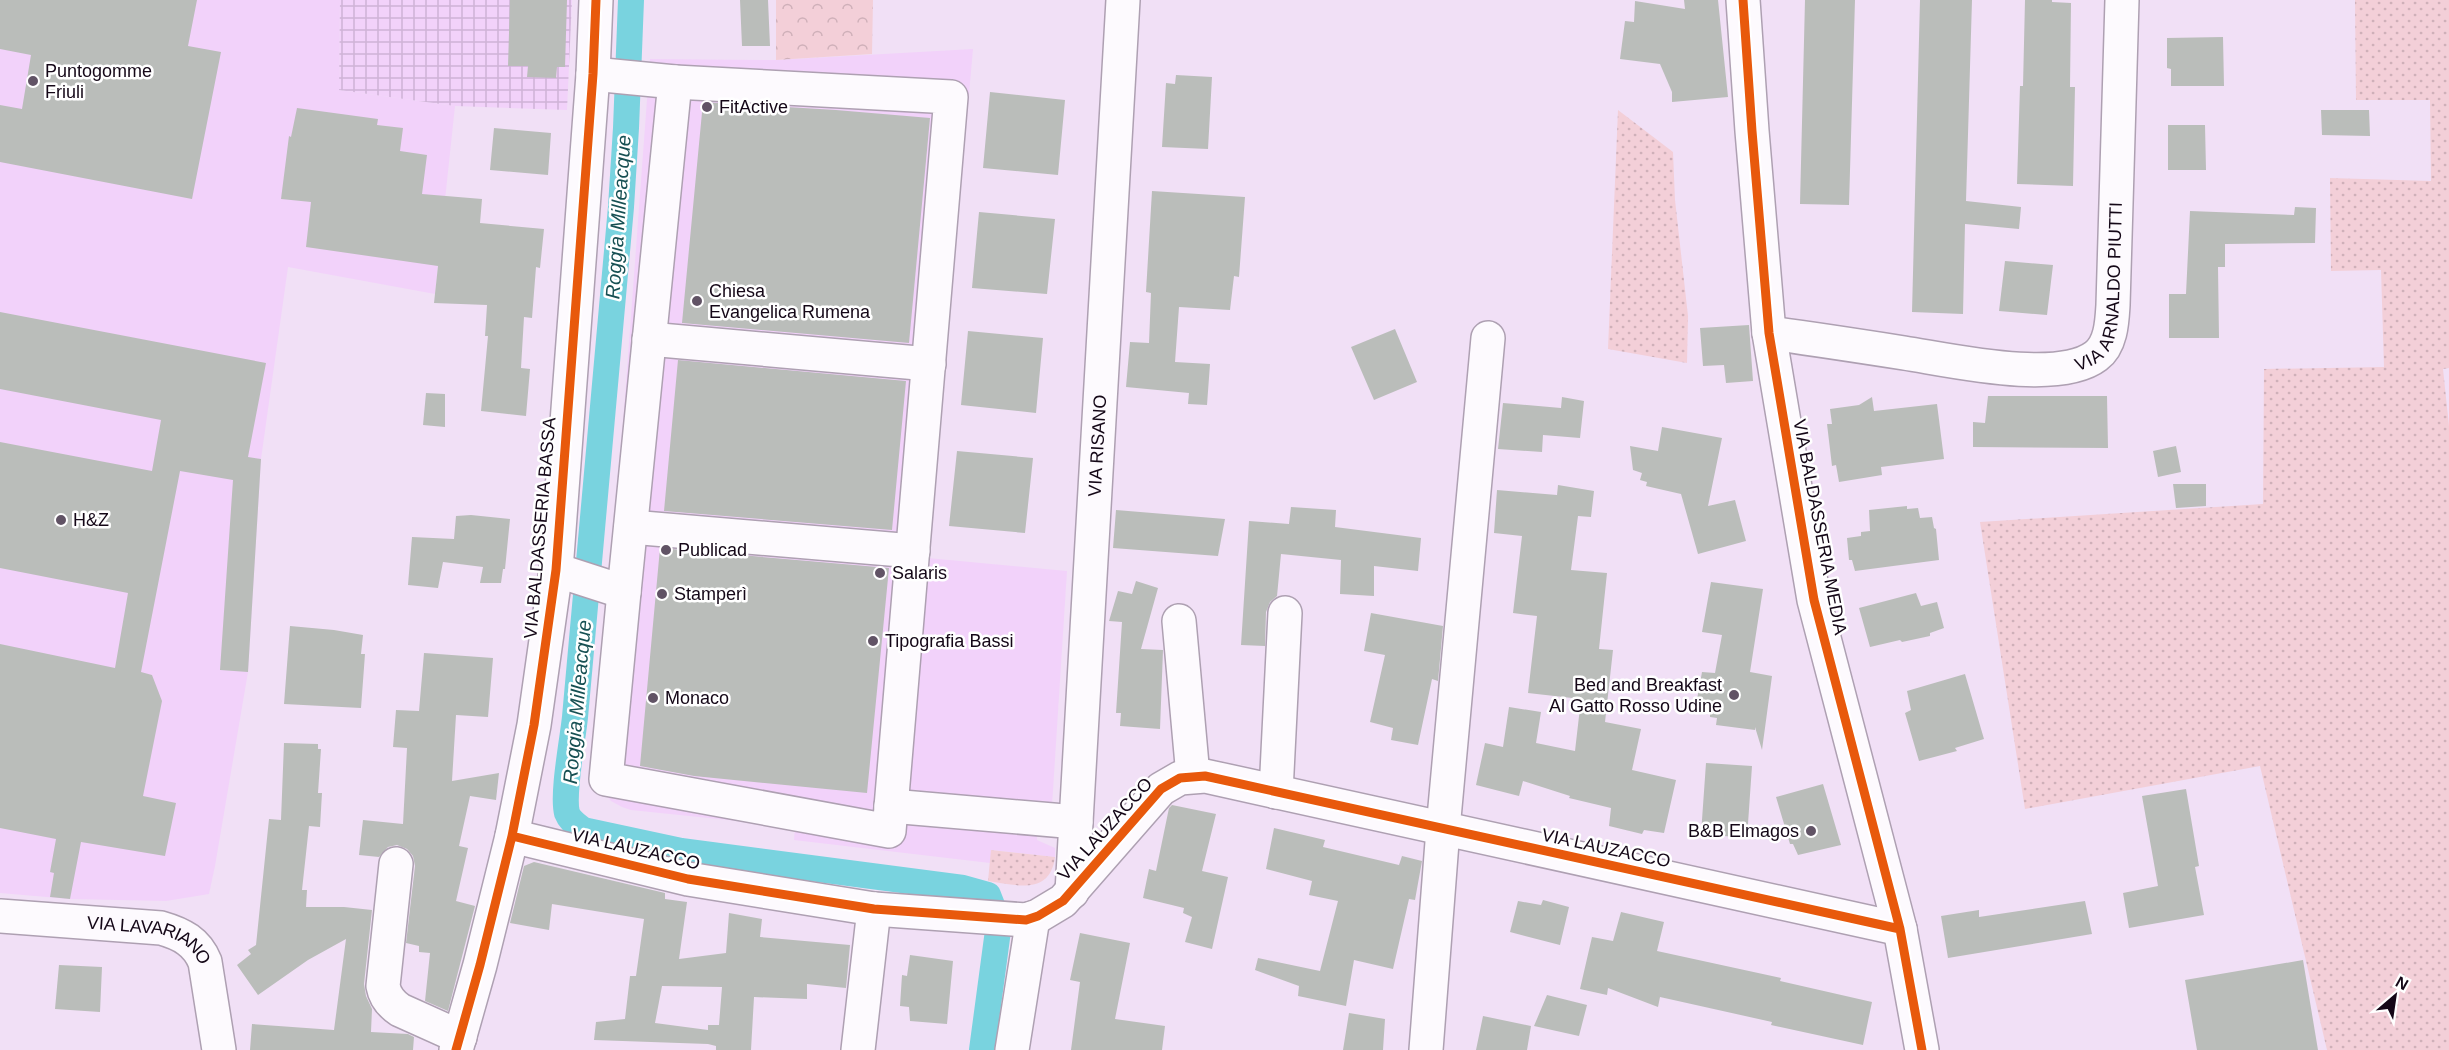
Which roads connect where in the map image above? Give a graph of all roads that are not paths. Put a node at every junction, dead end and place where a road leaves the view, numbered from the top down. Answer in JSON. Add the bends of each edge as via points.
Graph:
{"nodes":[{"id":1,"x":596,"y":0,"type":"edge"},
{"id":2,"x":1123,"y":0,"type":"edge"},
{"id":3,"x":1743,"y":0,"type":"edge"},
{"id":4,"x":2122,"y":0,"type":"edge"},
{"id":5,"x":616,"y":77,"type":"junction"},
{"id":6,"x":675,"y":82,"type":"junction"},
{"id":7,"x":1769,"y":333,"type":"junction"},
{"id":8,"x":649,"y":339,"type":"junction"},
{"id":9,"x":1488,"y":339,"type":"dead end"},
{"id":10,"x":929,"y":364,"type":"junction"},
{"id":11,"x":630,"y":527,"type":"junction"},
{"id":12,"x":913,"y":550,"type":"junction"},
{"id":13,"x":586,"y":580,"type":"junction"},
{"id":14,"x":1285,"y":613,"type":"dead end"},
{"id":15,"x":1179,"y":621,"type":"dead end"},
{"id":16,"x":1193,"y":776,"type":"junction"},
{"id":17,"x":1276,"y":792,"type":"junction"},
{"id":18,"x":891,"y":806,"type":"junction"},
{"id":19,"x":1076,"y":822,"type":"junction"},
{"id":20,"x":1443,"y":829,"type":"junction"},
{"id":21,"x":512,"y":836,"type":"junction"},
{"id":22,"x":396,"y":864,"type":"dead end"},
{"id":23,"x":1072,"y":892,"type":"junction"},
{"id":24,"x":874,"y":909,"type":"junction"},
{"id":25,"x":0,"y":916,"type":"edge"},
{"id":26,"x":1023,"y":919,"type":"junction"},
{"id":27,"x":1900,"y":929,"type":"junction"},
{"id":28,"x":458,"y":1043,"type":"edge"},
{"id":29,"x":219,"y":1050,"type":"edge"},
{"id":30,"x":858,"y":1050,"type":"edge"},
{"id":31,"x":1012,"y":1050,"type":"edge"},
{"id":32,"x":1426,"y":1050,"type":"edge"},
{"id":33,"x":1923,"y":1050,"type":"edge"}],
"edges":[{"from":1,"to":5,"type":"street","name":"VIA BALDASSERIA BASSA"},
{"from":2,"to":19,"type":"street","name":"VIA RISANO"},
{"from":3,"to":7,"type":"street","name":"VIA BALDASSERIA MEDIA"},
{"from":4,"to":7,"type":"street","name":"VIA ARNALDO PIUTTI","via":[[2113,305],[2106,343],[2098,355],[2072,366],[2007,368]]},
{"from":5,"to":6,"type":"street"},
{"from":5,"to":13,"type":"street","name":"VIA BALDASSERIA BASSA"},
{"from":6,"to":8,"type":"street"},
{"from":6,"to":10,"type":"street","via":[[951,97]]},
{"from":7,"to":27,"type":"street","name":"VIA BALDASSERIA MEDIA","via":[[1814,600]]},
{"from":8,"to":10,"type":"street"},
{"from":8,"to":11,"type":"street"},
{"from":9,"to":20,"type":"street"},
{"from":10,"to":12,"type":"street"},
{"from":11,"to":12,"type":"street"},
{"from":11,"to":13,"type":"street"},
{"from":12,"to":18,"type":"street"},
{"from":13,"to":18,"type":"street","via":[[606,779],[890,831]]},
{"from":13,"to":21,"type":"street","name":"VIA BALDASSERIA BASSA","via":[[534,725]]},
{"from":14,"to":17,"type":"street"},
{"from":15,"to":16,"type":"street"},
{"from":16,"to":17,"type":"street","name":"VIA LAUZACCO"},
{"from":16,"to":23,"type":"street","name":"VIA LAUZACCO","via":[[1170,782],[1161,789]]},
{"from":17,"to":20,"type":"street","name":"VIA LAUZACCO"},
{"from":18,"to":19,"type":"street"},
{"from":19,"to":23,"type":"street","name":"VIA RISANO"},
{"from":20,"to":27,"type":"street","name":"VIA LAUZACCO"},
{"from":20,"to":32,"type":"street"},
{"from":21,"to":24,"type":"street","name":"VIA LAUZACCO","via":[[688,879]]},
{"from":21,"to":28,"type":"street","name":"VIA BALDASSERIA BASSA"},
{"from":22,"to":28,"type":"street","name":"VIA BALDASSERIA BASSA","via":[[384,993],[400,1010]]},
{"from":23,"to":26,"type":"street","name":"VIA LAUZACCO","via":[[1064,901]]},
{"from":24,"to":26,"type":"street","name":"VIA LAUZACCO"},
{"from":24,"to":30,"type":"street"},
{"from":25,"to":29,"type":"street","name":"VIA LAVARIANO","via":[[161,928],[183,936],[200,950],[205,962]]},
{"from":26,"to":31,"type":"street"},
{"from":27,"to":33,"type":"street","name":"VIA BALDASSERIA MEDIA"}]}
